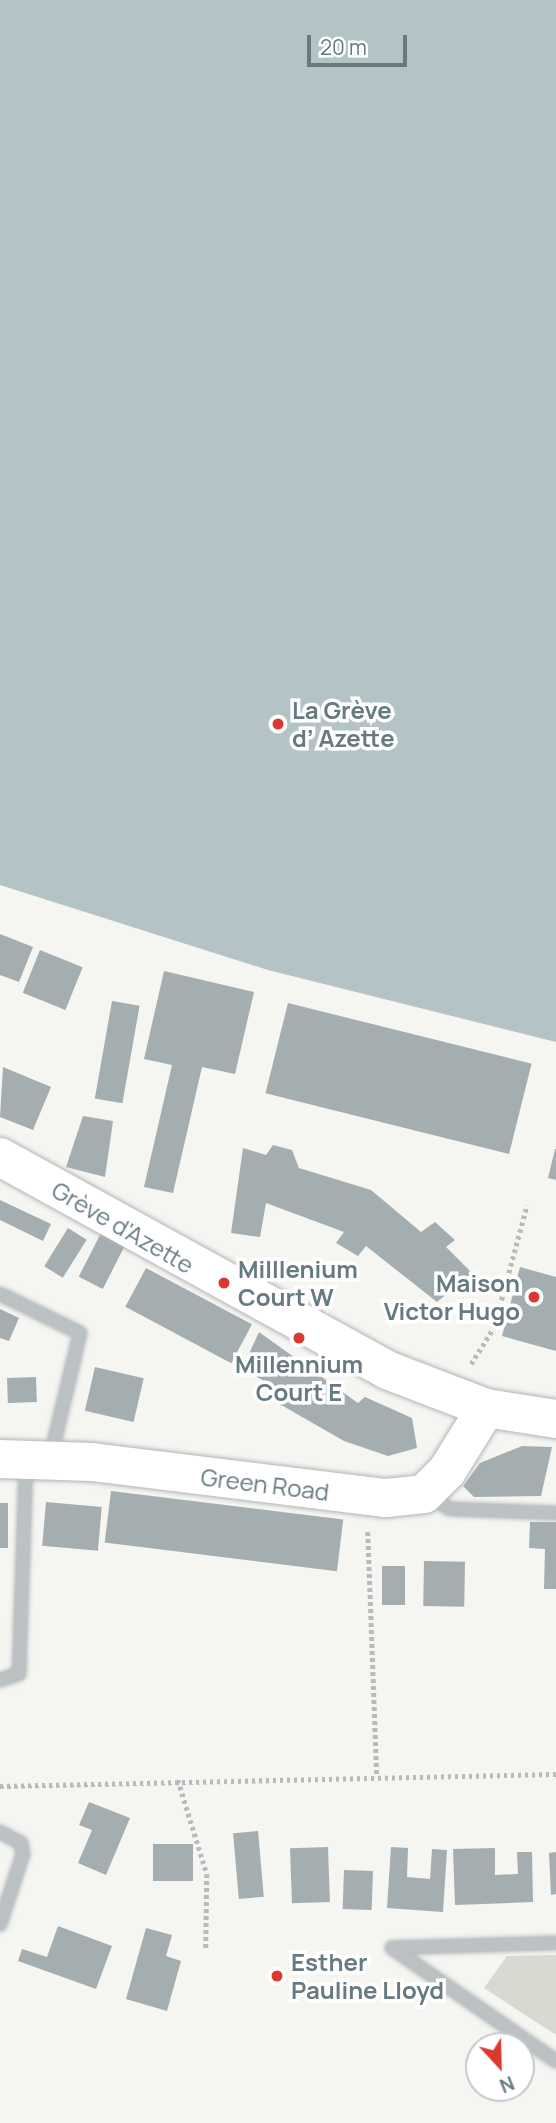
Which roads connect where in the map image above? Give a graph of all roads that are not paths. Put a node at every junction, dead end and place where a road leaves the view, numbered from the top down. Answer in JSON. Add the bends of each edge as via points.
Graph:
{"nodes":[{"id":1,"x":0,"y":1157,"type":"edge"},
{"id":2,"x":0,"y":1294,"type":"edge"},
{"id":3,"x":486,"y":1408,"type":"junction"},
{"id":4,"x":556,"y":1419,"type":"edge"},
{"id":5,"x":25,"y":1459,"type":"edge"},
{"id":6,"x":424,"y":1494,"type":"junction"},
{"id":7,"x":556,"y":1513,"type":"edge"},
{"id":8,"x":0,"y":1680,"type":"edge"},
{"id":9,"x":0,"y":1832,"type":"edge"},
{"id":10,"x":0,"y":1924,"type":"edge"},
{"id":11,"x":556,"y":1943,"type":"edge"},
{"id":12,"x":556,"y":2061,"type":"edge"}],
"edges":[{"from":1,"to":3,"type":"main road","name":"Grève d'Azette","via":[[387,1370]]},
{"from":2,"to":5,"type":"street","via":[[79,1333]]},
{"from":3,"to":4,"type":"main road","name":"Grève d'Azette"},
{"from":3,"to":6,"type":"main road","via":[[447,1471]]},
{"from":5,"to":6,"type":"main road","name":"Green Road","via":[[376,1497]]},
{"from":5,"to":8,"type":"street","via":[[19,1674]]},
{"from":6,"to":7,"type":"street","via":[[450,1509]]},
{"from":9,"to":10,"type":"street","via":[[21,1843],[23,1854]]},
{"from":11,"to":12,"type":"street","via":[[392,1948]]}]}
